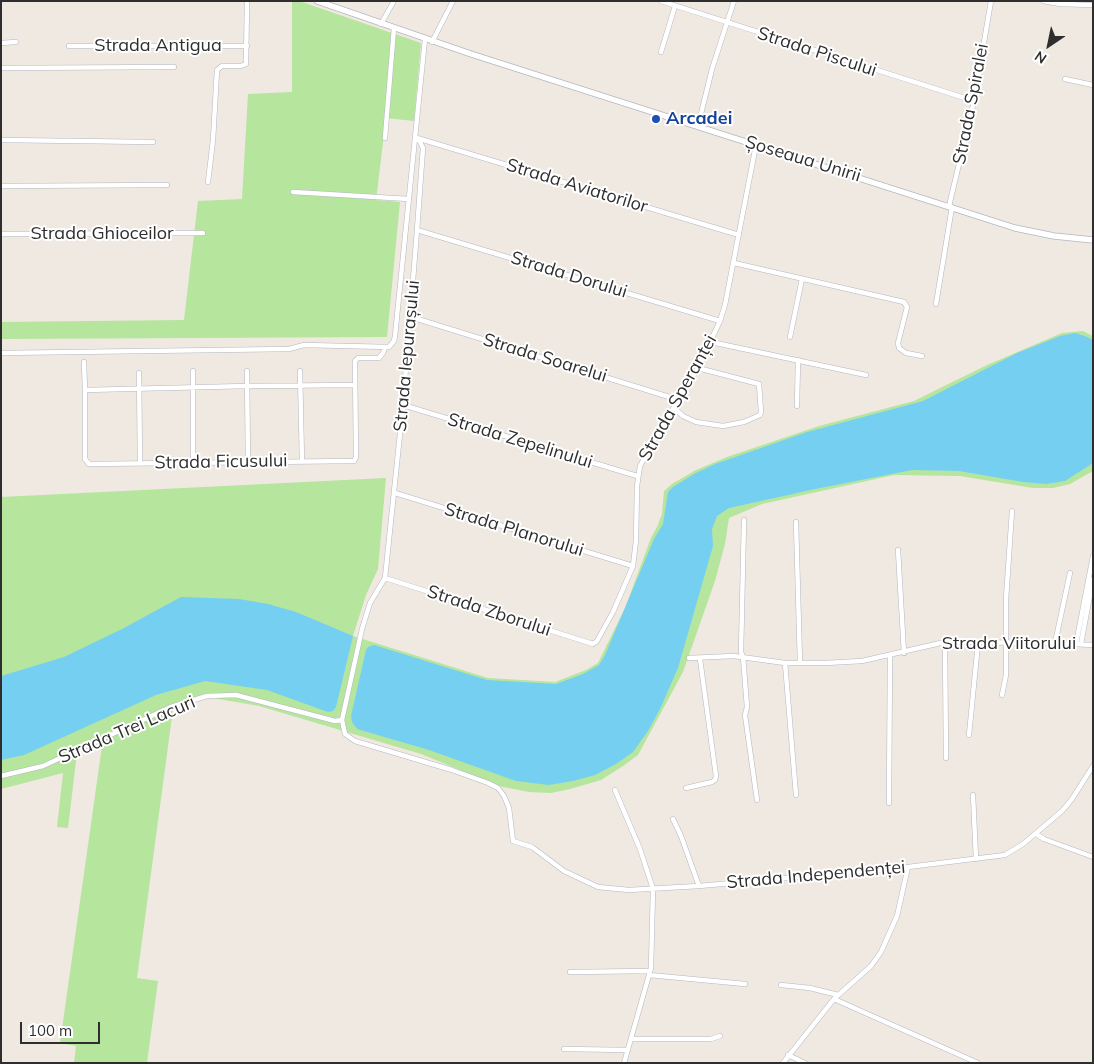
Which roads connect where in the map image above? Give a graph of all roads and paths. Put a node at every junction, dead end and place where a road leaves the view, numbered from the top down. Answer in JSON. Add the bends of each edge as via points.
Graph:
{"nodes":[{"id":1,"x":247,"y":1,"type":"edge"},
{"id":2,"x":317,"y":1,"type":"edge"},
{"id":3,"x":394,"y":1,"type":"edge"},
{"id":4,"x":453,"y":1,"type":"edge"},
{"id":5,"x":661,"y":1,"type":"edge"},
{"id":6,"x":734,"y":1,"type":"edge"},
{"id":7,"x":991,"y":1,"type":"edge"},
{"id":8,"x":1043,"y":1,"type":"edge"},
{"id":9,"x":329,"y":3,"type":"edge"},
{"id":10,"x":1093,"y":5,"type":"edge"},
{"id":11,"x":675,"y":6,"type":"junction"},
{"id":12,"x":726,"y":23,"type":"junction"},
{"id":13,"x":381,"y":24,"type":"junction"},
{"id":14,"x":394,"y":28,"type":"junction"},
{"id":15,"x":425,"y":39,"type":"junction"},
{"id":16,"x":16,"y":42,"type":"dead end"},
{"id":17,"x":432,"y":42,"type":"junction"},
{"id":18,"x":1,"y":43,"type":"edge"},
{"id":19,"x":69,"y":46,"type":"dead end"},
{"id":20,"x":247,"y":46,"type":"junction"},
{"id":21,"x":661,"y":52,"type":"dead end"},
{"id":22,"x":174,"y":67,"type":"dead end"},
{"id":23,"x":1,"y":68,"type":"edge"},
{"id":24,"x":1065,"y":79,"type":"dead end"},
{"id":25,"x":1093,"y":85,"type":"edge"},
{"id":26,"x":974,"y":101,"type":"junction"},
{"id":27,"x":698,"y":126,"type":"junction"},
{"id":28,"x":415,"y":137,"type":"junction"},
{"id":29,"x":385,"y":138,"type":"dead end"},
{"id":30,"x":1,"y":140,"type":"edge"},
{"id":31,"x":153,"y":142,"type":"dead end"},
{"id":32,"x":756,"y":144,"type":"junction"},
{"id":33,"x":208,"y":182,"type":"dead end"},
{"id":34,"x":167,"y":185,"type":"dead end"},
{"id":35,"x":1,"y":186,"type":"edge"},
{"id":36,"x":294,"y":192,"type":"dead end"},
{"id":37,"x":409,"y":199,"type":"junction"},
{"id":38,"x":951,"y":207,"type":"junction"},
{"id":39,"x":417,"y":230,"type":"junction"},
{"id":40,"x":1,"y":234,"type":"edge"},
{"id":41,"x":203,"y":234,"type":"dead end"},
{"id":42,"x":739,"y":235,"type":"junction"},
{"id":43,"x":1093,"y":240,"type":"edge"},
{"id":44,"x":734,"y":264,"type":"junction"},
{"id":45,"x":802,"y":279,"type":"junction"},
{"id":46,"x":936,"y":304,"type":"dead end"},
{"id":47,"x":411,"y":317,"type":"junction"},
{"id":48,"x":720,"y":321,"type":"junction"},
{"id":49,"x":790,"y":337,"type":"dead end"},
{"id":50,"x":711,"y":342,"type":"junction"},
{"id":51,"x":387,"y":347,"type":"junction"},
{"id":52,"x":1,"y":353,"type":"edge"},
{"id":53,"x":922,"y":356,"type":"dead end"},
{"id":54,"x":798,"y":360,"type":"junction"},
{"id":55,"x":84,"y":362,"type":"dead end"},
{"id":56,"x":698,"y":368,"type":"junction"},
{"id":57,"x":194,"y":371,"type":"dead end"},
{"id":58,"x":247,"y":371,"type":"dead end"},
{"id":59,"x":300,"y":371,"type":"dead end"},
{"id":60,"x":139,"y":372,"type":"dead end"},
{"id":61,"x":866,"y":375,"type":"dead end"},
{"id":62,"x":247,"y":386,"type":"junction"},
{"id":63,"x":301,"y":386,"type":"junction"},
{"id":64,"x":355,"y":386,"type":"junction"},
{"id":65,"x":194,"y":387,"type":"junction"},
{"id":66,"x":138,"y":389,"type":"junction"},
{"id":67,"x":85,"y":390,"type":"junction"},
{"id":68,"x":679,"y":400,"type":"junction"},
{"id":69,"x":403,"y":406,"type":"junction"},
{"id":70,"x":797,"y":406,"type":"dead end"},
{"id":71,"x":674,"y":408,"type":"junction"},
{"id":72,"x":193,"y":462,"type":"junction"},
{"id":73,"x":248,"y":462,"type":"junction"},
{"id":74,"x":302,"y":462,"type":"junction"},
{"id":75,"x":140,"y":463,"type":"junction"},
{"id":76,"x":638,"y":476,"type":"junction"},
{"id":77,"x":395,"y":493,"type":"junction"},
{"id":78,"x":1012,"y":511,"type":"dead end"},
{"id":79,"x":744,"y":520,"type":"dead end"},
{"id":80,"x":796,"y":522,"type":"dead end"},
{"id":81,"x":898,"y":550,"type":"dead end"},
{"id":82,"x":1093,"y":556,"type":"edge"},
{"id":83,"x":633,"y":566,"type":"junction"},
{"id":84,"x":1070,"y":573,"type":"dead end"},
{"id":85,"x":385,"y":578,"type":"junction"},
{"id":86,"x":1093,"y":579,"type":"edge"},
{"id":87,"x":945,"y":642,"type":"junction"},
{"id":88,"x":978,"y":643,"type":"junction"},
{"id":89,"x":1055,"y":643,"type":"junction"},
{"id":90,"x":593,"y":644,"type":"joint"},
{"id":91,"x":1005,"y":644,"type":"junction"},
{"id":92,"x":1078,"y":644,"type":"junction"},
{"id":93,"x":1093,"y":646,"type":"edge"},
{"id":94,"x":904,"y":653,"type":"junction"},
{"id":95,"x":890,"y":655,"type":"junction"},
{"id":96,"x":743,"y":657,"type":"junction"},
{"id":97,"x":689,"y":658,"type":"dead end"},
{"id":98,"x":700,"y":659,"type":"junction"},
{"id":99,"x":785,"y":663,"type":"junction"},
{"id":100,"x":800,"y":663,"type":"junction"},
{"id":101,"x":1002,"y":695,"type":"dead end"},
{"id":102,"x":342,"y":720,"type":"junction"},
{"id":103,"x":969,"y":735,"type":"dead end"},
{"id":104,"x":946,"y":758,"type":"dead end"},
{"id":105,"x":1093,"y":766,"type":"edge"},
{"id":106,"x":1,"y":776,"type":"edge"},
{"id":107,"x":686,"y":788,"type":"dead end"},
{"id":108,"x":615,"y":790,"type":"dead end"},
{"id":109,"x":796,"y":795,"type":"dead end"},
{"id":110,"x":973,"y":795,"type":"dead end"},
{"id":111,"x":756,"y":800,"type":"dead end"},
{"id":112,"x":889,"y":803,"type":"dead end"},
{"id":113,"x":673,"y":819,"type":"dead end"},
{"id":114,"x":1036,"y":834,"type":"junction"},
{"id":115,"x":1093,"y":857,"type":"edge"},
{"id":116,"x":976,"y":859,"type":"junction"},
{"id":117,"x":908,"y":867,"type":"junction"},
{"id":118,"x":699,"y":886,"type":"junction"},
{"id":119,"x":652,"y":889,"type":"junction"},
{"id":120,"x":570,"y":972,"type":"dead end"},
{"id":121,"x":650,"y":973,"type":"junction"},
{"id":122,"x":745,"y":984,"type":"dead end"},
{"id":123,"x":781,"y":985,"type":"dead end"},
{"id":124,"x":836,"y":997,"type":"junction"},
{"id":125,"x":720,"y":1036,"type":"dead end"},
{"id":126,"x":631,"y":1039,"type":"junction"},
{"id":127,"x":564,"y":1048,"type":"dead end"},
{"id":128,"x":628,"y":1050,"type":"junction"},
{"id":129,"x":788,"y":1055,"type":"junction"},
{"id":130,"x":624,"y":1063,"type":"edge"},
{"id":131,"x":782,"y":1063,"type":"edge"},
{"id":132,"x":805,"y":1063,"type":"edge"},
{"id":133,"x":978,"y":1063,"type":"edge"}],
"edges":[{"from":1,"to":20,"type":"street"},
{"from":2,"to":9,"type":"main road","name":"Șoseaua Unirii"},
{"from":3,"to":13,"type":"street"},
{"from":4,"to":17,"type":"street"},
{"from":5,"to":11,"type":"street","name":"Strada Piscului"},
{"from":6,"to":12,"type":"street"},
{"from":7,"to":26,"type":"street","name":"Strada Spiralei"},
{"from":8,"to":10,"type":"street"},
{"from":9,"to":13,"type":"main road","name":"Șoseaua Unirii"},
{"from":11,"to":12,"type":"street","name":"Strada Piscului"},
{"from":11,"to":21,"type":"street"},
{"from":12,"to":26,"type":"street","name":"Strada Piscului"},
{"from":12,"to":27,"type":"street"},
{"from":13,"to":14,"type":"main road","name":"Șoseaua Unirii"},
{"from":14,"to":15,"type":"main road","name":"Șoseaua Unirii"},
{"from":14,"to":29,"type":"street"},
{"from":15,"to":17,"type":"main road","name":"Șoseaua Unirii"},
{"from":15,"to":28,"type":"street","name":"Strada Iepurașului"},
{"from":16,"to":18,"type":"street"},
{"from":17,"to":27,"type":"main road","name":"Șoseaua Unirii"},
{"from":19,"to":20,"type":"street","name":"Strada Antigua"},
{"from":20,"to":33,"type":"street","via":[[244,66],[222,66],[218,70]]},
{"from":22,"to":23,"type":"street"},
{"from":24,"to":25,"type":"street"},
{"from":26,"to":38,"type":"street","name":"Strada Spiralei"},
{"from":27,"to":32,"type":"main road","name":"Șoseaua Unirii"},
{"from":28,"to":37,"type":"street","name":"Strada Iepurașului"},
{"from":28,"to":39,"type":"street","name":"Strada Iepurașului","via":[[423,148]]},
{"from":28,"to":42,"type":"street","name":"Strada Aviatorilor"},
{"from":30,"to":31,"type":"street"},
{"from":32,"to":38,"type":"main road","name":"Șoseaua Unirii"},
{"from":32,"to":42,"type":"street","name":"Strada Speranței"},
{"from":34,"to":35,"type":"street"},
{"from":36,"to":37,"type":"street"},
{"from":37,"to":51,"type":"street","name":"Strada Iepurașului","via":[[395,336]]},
{"from":38,"to":43,"type":"main road","name":"Șoseaua Unirii","via":[[1026,230]]},
{"from":38,"to":46,"type":"street","name":"Strada Spiralei"},
{"from":39,"to":47,"type":"street","name":"Strada Iepurașului"},
{"from":39,"to":48,"type":"street","name":"Strada Dorului"},
{"from":40,"to":41,"type":"street","name":"Strada Ghioceilor"},
{"from":42,"to":44,"type":"street","name":"Strada Speranței"},
{"from":44,"to":45,"type":"street"},
{"from":44,"to":48,"type":"street","name":"Strada Speranței"},
{"from":45,"to":49,"type":"street"},
{"from":45,"to":53,"type":"street","via":[[904,302],[907,307],[899,348]]},
{"from":47,"to":68,"type":"street","name":"Strada Soarelui"},
{"from":47,"to":69,"type":"street","name":"Strada Iepurașului"},
{"from":48,"to":50,"type":"street","name":"Strada Speranței"},
{"from":50,"to":54,"type":"street"},
{"from":50,"to":56,"type":"street","name":"Strada Speranței"},
{"from":51,"to":52,"type":"street","via":[[304,345],[289,349]]},
{"from":51,"to":64,"type":"street","name":"Strada Ficusului","via":[[379,358],[355,360]]},
{"from":54,"to":61,"type":"street"},
{"from":54,"to":70,"type":"street"},
{"from":55,"to":67,"type":"street","name":"Strada Ficusului"},
{"from":56,"to":68,"type":"street","name":"Strada Speranței"},
{"from":56,"to":71,"type":"street","via":[[757,383],[760,388],[760,415],[723,426],[696,422]]},
{"from":57,"to":65,"type":"street"},
{"from":58,"to":62,"type":"street"},
{"from":59,"to":63,"type":"street"},
{"from":60,"to":66,"type":"street"},
{"from":62,"to":63,"type":"street"},
{"from":62,"to":65,"type":"street"},
{"from":62,"to":73,"type":"street"},
{"from":63,"to":64,"type":"street"},
{"from":63,"to":74,"type":"street"},
{"from":64,"to":74,"type":"street","name":"Strada Ficusului","via":[[354,461]]},
{"from":65,"to":66,"type":"street"},
{"from":65,"to":72,"type":"street"},
{"from":66,"to":67,"type":"street"},
{"from":66,"to":75,"type":"street"},
{"from":67,"to":75,"type":"street","name":"Strada Ficusului","via":[[85,462]]},
{"from":68,"to":71,"type":"street","name":"Strada Speranței"},
{"from":69,"to":76,"type":"street","name":"Strada Zepelinului"},
{"from":69,"to":77,"type":"street","name":"Strada Iepurașului"},
{"from":71,"to":76,"type":"street","name":"Strada Speranței","via":[[645,456]]},
{"from":72,"to":73,"type":"street","name":"Strada Ficusului"},
{"from":72,"to":75,"type":"street","name":"Strada Ficusului"},
{"from":73,"to":74,"type":"street","name":"Strada Ficusului"},
{"from":76,"to":83,"type":"street","name":"Strada Speranței"},
{"from":77,"to":83,"type":"street","name":"Strada Planorului"},
{"from":77,"to":85,"type":"street","name":"Strada Iepurașului"},
{"from":78,"to":91,"type":"street"},
{"from":79,"to":96,"type":"street"},
{"from":80,"to":100,"type":"street"},
{"from":81,"to":94,"type":"street"},
{"from":82,"to":92,"type":"street"},
{"from":83,"to":90,"type":"street","name":"Strada Speranței","via":[[605,630]]},
{"from":84,"to":89,"type":"street"},
{"from":85,"to":90,"type":"street","name":"Strada Zborului"},
{"from":85,"to":102,"type":"street","via":[[366,612]]},
{"from":86,"to":92,"type":"street"},
{"from":87,"to":88,"type":"street","name":"Strada Viitorului"},
{"from":87,"to":94,"type":"street","name":"Strada Viitorului"},
{"from":87,"to":104,"type":"street"},
{"from":88,"to":91,"type":"street","name":"Strada Viitorului"},
{"from":88,"to":103,"type":"street"},
{"from":89,"to":91,"type":"street","name":"Strada Viitorului"},
{"from":89,"to":92,"type":"street","name":"Strada Viitorului"},
{"from":91,"to":101,"type":"street","via":[[1006,675]]},
{"from":92,"to":93,"type":"street","name":"Strada Viitorului"},
{"from":94,"to":95,"type":"street","name":"Strada Viitorului"},
{"from":95,"to":100,"type":"street","name":"Strada Viitorului","via":[[850,662]]},
{"from":95,"to":112,"type":"street"},
{"from":96,"to":98,"type":"street","name":"Strada Viitorului"},
{"from":96,"to":99,"type":"street","name":"Strada Viitorului"},
{"from":96,"to":111,"type":"street","via":[[745,715]]},
{"from":97,"to":98,"type":"street","name":"Strada Viitorului"},
{"from":98,"to":107,"type":"street","via":[[716,776],[712,782]]},
{"from":99,"to":100,"type":"street","name":"Strada Viitorului"},
{"from":99,"to":109,"type":"street"},
{"from":102,"to":106,"type":"street","name":"Strada Trei Lacuri","via":[[335,721],[236,695],[207,696],[171,707],[43,766]]},
{"from":102,"to":119,"type":"street","name":"Strada Independenței","via":[[346,734],[355,741],[452,770],[498,788],[509,808],[513,841],[539,851],[564,871],[606,889]]},
{"from":105,"to":114,"type":"street","name":"Strada Independenței","via":[[1062,811]]},
{"from":108,"to":119,"type":"street","via":[[640,849]]},
{"from":110,"to":116,"type":"street"},
{"from":113,"to":118,"type":"street"},
{"from":114,"to":115,"type":"street"},
{"from":114,"to":116,"type":"street","name":"Strada Independenței","via":[[1010,852]]},
{"from":116,"to":117,"type":"street","name":"Strada Independenței"},
{"from":117,"to":118,"type":"street","name":"Strada Independenței"},
{"from":117,"to":124,"type":"street","via":[[896,916],[881,952],[871,966]]},
{"from":118,"to":119,"type":"street","name":"Strada Independenței"},
{"from":119,"to":121,"type":"street"},
{"from":120,"to":121,"type":"street"},
{"from":121,"to":122,"type":"street"},
{"from":121,"to":126,"type":"street"},
{"from":123,"to":124,"type":"street","via":[[810,988]]},
{"from":124,"to":129,"type":"street"},
{"from":124,"to":133,"type":"street"},
{"from":125,"to":126,"type":"street","via":[[711,1039]]},
{"from":126,"to":128,"type":"street"},
{"from":127,"to":128,"type":"street"},
{"from":128,"to":130,"type":"street"},
{"from":129,"to":131,"type":"street"},
{"from":129,"to":132,"type":"street"}]}
